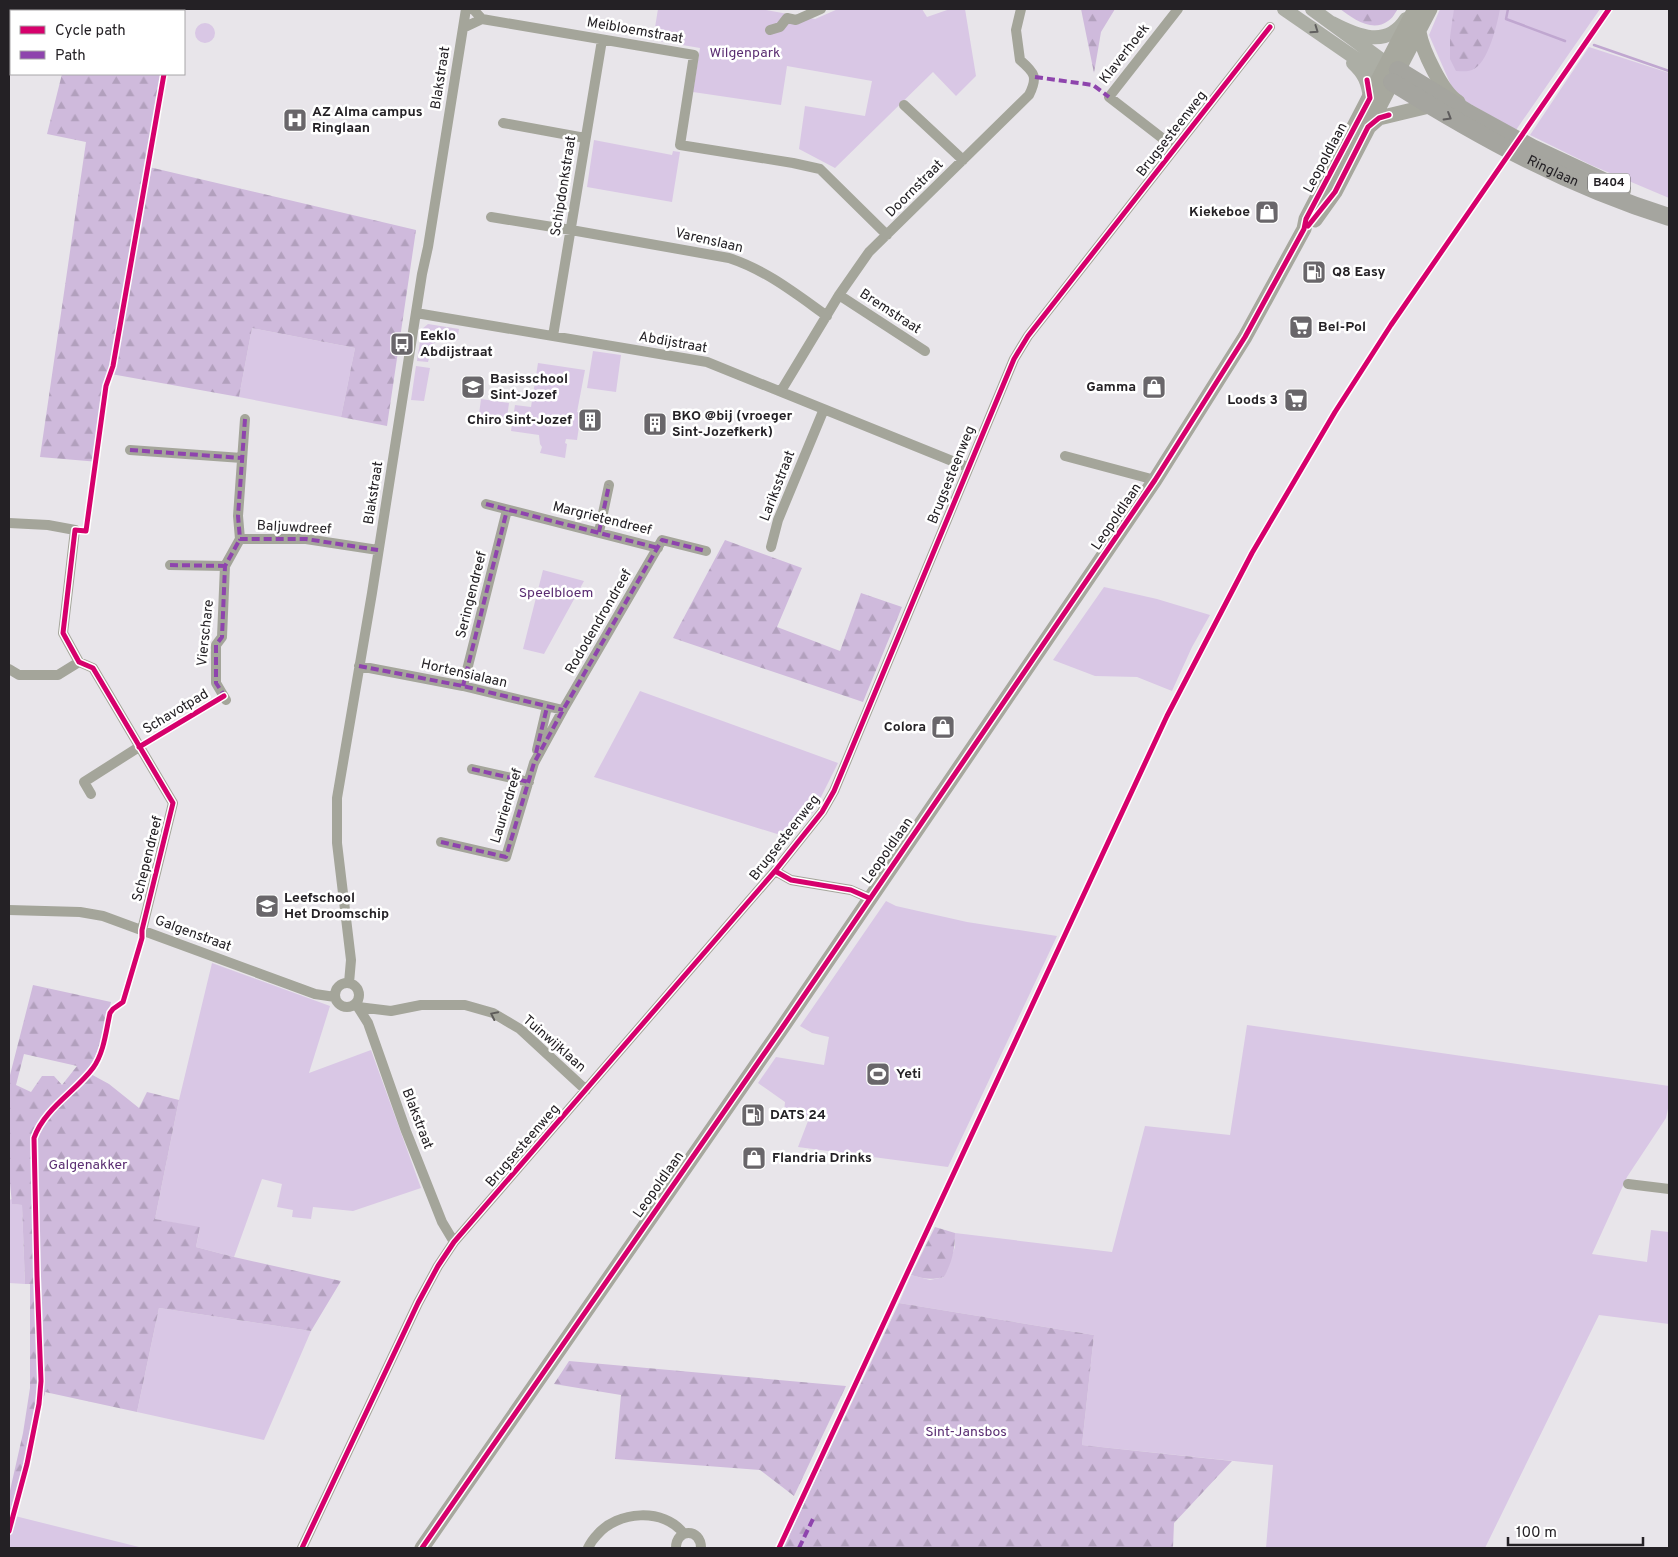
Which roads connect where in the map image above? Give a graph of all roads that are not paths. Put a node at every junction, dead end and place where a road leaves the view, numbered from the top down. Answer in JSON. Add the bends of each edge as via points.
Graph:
{"nodes":[{"id":1,"x":466,"y":9,"type":"edge"},
{"id":2,"x":472,"y":9,"type":"edge"},
{"id":3,"x":821,"y":9,"type":"edge"},
{"id":4,"x":1021,"y":9,"type":"edge"},
{"id":5,"x":1178,"y":9,"type":"edge"},
{"id":6,"x":1284,"y":9,"type":"edge"},
{"id":7,"x":1312,"y":9,"type":"edge"},
{"id":8,"x":1430,"y":9,"type":"edge"},
{"id":9,"x":1414,"y":10,"type":"edge"},
{"id":10,"x":482,"y":19,"type":"junction"},
{"id":11,"x":1332,"y":23,"type":"junction"},
{"id":12,"x":1270,"y":27,"type":"dead end"},
{"id":13,"x":463,"y":28,"type":"junction"},
{"id":14,"x":770,"y":30,"type":"dead end"},
{"id":15,"x":1419,"y":32,"type":"junction"},
{"id":16,"x":602,"y":40,"type":"junction"},
{"id":17,"x":1346,"y":52,"type":"junction"},
{"id":18,"x":1389,"y":73,"type":"junction"},
{"id":19,"x":1370,"y":98,"type":"junction"},
{"id":20,"x":904,"y":105,"type":"dead end"},
{"id":21,"x":1429,"y":106,"type":"junction"},
{"id":22,"x":1468,"y":113,"type":"junction"},
{"id":23,"x":502,"y":123,"type":"dead end"},
{"id":24,"x":1368,"y":127,"type":"junction"},
{"id":25,"x":585,"y":138,"type":"junction"},
{"id":26,"x":1176,"y":148,"type":"junction"},
{"id":27,"x":963,"y":160,"type":"junction"},
{"id":28,"x":1669,"y":207,"type":"edge"},
{"id":29,"x":491,"y":217,"type":"dead end"},
{"id":30,"x":1669,"y":217,"type":"edge"},
{"id":31,"x":571,"y":230,"type":"junction"},
{"id":32,"x":1304,"y":230,"type":"junction"},
{"id":33,"x":887,"y":235,"type":"junction"},
{"id":34,"x":839,"y":295,"type":"junction"},
{"id":35,"x":416,"y":314,"type":"junction"},
{"id":36,"x":827,"y":316,"type":"junction"},
{"id":37,"x":553,"y":336,"type":"junction"},
{"id":38,"x":925,"y":351,"type":"dead end"},
{"id":39,"x":781,"y":391,"type":"junction"},
{"id":40,"x":824,"y":409,"type":"junction"},
{"id":41,"x":245,"y":419,"type":"dead end"},
{"id":42,"x":130,"y":450,"type":"dead end"},
{"id":43,"x":1065,"y":456,"type":"dead end"},
{"id":44,"x":242,"y":458,"type":"junction"},
{"id":45,"x":967,"y":467,"type":"junction"},
{"id":46,"x":1155,"y":480,"type":"junction"},
{"id":47,"x":609,"y":484,"type":"dead end"},
{"id":48,"x":486,"y":504,"type":"dead end"},
{"id":49,"x":507,"y":510,"type":"junction"},
{"id":50,"x":9,"y":523,"type":"edge"},
{"id":51,"x":599,"y":532,"type":"junction"},
{"id":52,"x":240,"y":540,"type":"junction"},
{"id":53,"x":771,"y":546,"type":"dead end"},
{"id":54,"x":658,"y":548,"type":"junction"},
{"id":55,"x":378,"y":550,"type":"junction"},
{"id":56,"x":706,"y":551,"type":"dead end"},
{"id":57,"x":170,"y":565,"type":"dead end"},
{"id":58,"x":225,"y":566,"type":"junction"},
{"id":59,"x":79,"y":662,"type":"junction"},
{"id":60,"x":359,"y":666,"type":"junction"},
{"id":61,"x":9,"y":668,"type":"edge"},
{"id":62,"x":463,"y":686,"type":"junction"},
{"id":63,"x":226,"y":700,"type":"dead end"},
{"id":64,"x":547,"y":707,"type":"junction"},
{"id":65,"x":563,"y":710,"type":"junction"},
{"id":66,"x":139,"y":746,"type":"junction"},
{"id":67,"x":534,"y":763,"type":"junction"},
{"id":68,"x":472,"y":769,"type":"dead end"},
{"id":69,"x":529,"y":782,"type":"junction"},
{"id":70,"x":91,"y":794,"type":"dead end"},
{"id":71,"x":440,"y":842,"type":"dead end"},
{"id":72,"x":775,"y":871,"type":"junction"},
{"id":73,"x":869,"y":898,"type":"junction"},
{"id":74,"x":9,"y":910,"type":"edge"},
{"id":75,"x":142,"y":930,"type":"junction"},
{"id":76,"x":349,"y":983,"type":"junction"},
{"id":77,"x":334,"y":997,"type":"junction"},
{"id":78,"x":357,"y":1006,"type":"junction"},
{"id":79,"x":586,"y":1090,"type":"junction"},
{"id":80,"x":1628,"y":1184,"type":"dead end"},
{"id":81,"x":1669,"y":1188,"type":"edge"},
{"id":82,"x":454,"y":1242,"type":"junction"},
{"id":83,"x":684,"y":1534,"type":"junction"},
{"id":84,"x":302,"y":1548,"type":"edge"},
{"id":85,"x":422,"y":1548,"type":"edge"},
{"id":86,"x":588,"y":1548,"type":"edge"},
{"id":87,"x":676,"y":1548,"type":"edge"},
{"id":88,"x":701,"y":1548,"type":"edge"}],
"edges":[{"from":1,"to":13,"type":"street","name":"Blakstraat"},
{"from":2,"to":10,"type":"street"},
{"from":3,"to":14,"type":"street","via":[[796,20],[786,18],[780,27]]},
{"from":4,"to":27,"type":"street","name":"Doornstraat","via":[[1016,30],[1020,60],[1030,69],[1035,83],[1030,95]]},
{"from":5,"to":26,"type":"street","name":"Klaverhoek","via":[[1109,96]]},
{"from":6,"to":17,"type":"main road","name":"Ringlaan","one_way":true},
{"from":7,"to":11,"type":"main road","name":"Ringlaan"},
{"from":8,"to":15,"type":"main road","name":"Leopoldlaan"},
{"from":9,"to":11,"type":"main road","via":[[1397,31],[1377,37],[1363,37]]},
{"from":9,"to":18,"type":"main road","name":"Leopoldlaan"},
{"from":10,"to":13,"type":"street"},
{"from":10,"to":16,"type":"street","name":"Meibloemstraat"},
{"from":11,"to":18,"type":"main road","name":"Ringlaan"},
{"from":12,"to":26,"type":"street","name":"Brugsesteenweg"},
{"from":13,"to":35,"type":"street","name":"Blakstraat"},
{"from":15,"to":18,"type":"main road","name":"Leopoldlaan"},
{"from":15,"to":22,"type":"main road","via":[[1445,90],[1465,106]]},
{"from":16,"to":25,"type":"street","name":"Schipdonkstraat"},
{"from":16,"to":33,"type":"street","name":"Meibloemstraat","via":[[694,55],[680,145],[820,169]]},
{"from":17,"to":18,"type":"main road","name":"Ringlaan"},
{"from":17,"to":19,"type":"main road","via":[[1362,70]]},
{"from":18,"to":19,"type":"main road","name":"Leopoldlaan"},
{"from":18,"to":21,"type":"highway","name":"Ringlaan","number":"B404"},
{"from":18,"to":22,"type":"highway","name":"Ringlaan","number":"B404"},
{"from":18,"to":24,"type":"main road","name":"Leopoldlaan"},
{"from":19,"to":32,"type":"main road","name":"Leopoldlaan","via":[[1306,219]]},
{"from":20,"to":27,"type":"street"},
{"from":21,"to":24,"type":"main road","via":[[1379,118]]},
{"from":21,"to":30,"type":"highway","name":"Ringlaan","number":"B404","one_way":true,"via":[[1551,171]]},
{"from":22,"to":28,"type":"highway","name":"Ringlaan","number":"B404","via":[[1532,148],[1625,191]]},
{"from":23,"to":25,"type":"street"},
{"from":24,"to":32,"type":"main road","name":"Leopoldlaan","via":[[1335,192]]},
{"from":25,"to":31,"type":"street","name":"Schipdonkstraat"},
{"from":26,"to":45,"type":"street","name":"Brugsesteenweg","via":[[1028,336],[1004,380]]},
{"from":27,"to":33,"type":"street","name":"Doornstraat"},
{"from":29,"to":31,"type":"street","name":"Varenslaan"},
{"from":31,"to":36,"type":"street","name":"Varenslaan","via":[[729,258],[771,276]]},
{"from":31,"to":37,"type":"street","name":"Schipdonkstraat"},
{"from":32,"to":46,"type":"main road","name":"Leopoldlaan","via":[[1245,337]]},
{"from":33,"to":34,"type":"street","name":"Doornstraat","via":[[870,252]]},
{"from":34,"to":36,"type":"street","name":"Doornstraat"},
{"from":34,"to":38,"type":"street","name":"Bremstraat"},
{"from":35,"to":37,"type":"street","name":"Abdijstraat"},
{"from":35,"to":55,"type":"street","name":"Blakstraat"},
{"from":36,"to":39,"type":"street","name":"Doornstraat"},
{"from":37,"to":39,"type":"street","name":"Abdijstraat","via":[[707,362]]},
{"from":39,"to":40,"type":"street","name":"Abdijstraat"},
{"from":40,"to":45,"type":"street","name":"Abdijstraat"},
{"from":40,"to":53,"type":"street","name":"Lariksstraat","via":[[778,520]]},
{"from":41,"to":44,"type":"street","name":"Baljuwdreef"},
{"from":42,"to":44,"type":"street"},
{"from":43,"to":46,"type":"street"},
{"from":44,"to":52,"type":"street","name":"Baljuwdreef","via":[[238,516]]},
{"from":45,"to":72,"type":"street","name":"Brugsesteenweg","via":[[834,791],[822,812]]},
{"from":46,"to":73,"type":"main road","name":"Leopoldlaan"},
{"from":47,"to":51,"type":"street"},
{"from":48,"to":49,"type":"street","name":"Margrietendreef"},
{"from":49,"to":51,"type":"street","name":"Margrietendreef"},
{"from":49,"to":62,"type":"street","name":"Seringendreef"},
{"from":50,"to":59,"type":"street","name":"Schependreef","via":[[75,530],[63,633]]},
{"from":51,"to":54,"type":"street","name":"Margrietendreef"},
{"from":52,"to":55,"type":"street","name":"Baljuwdreef","via":[[306,540]]},
{"from":52,"to":58,"type":"street","name":"Vierschare"},
{"from":54,"to":56,"type":"street","name":"Margrietendreef","via":[[662,540]]},
{"from":54,"to":65,"type":"street","name":"Rododendrondreef"},
{"from":55,"to":60,"type":"street","name":"Blakstraat"},
{"from":57,"to":58,"type":"street"},
{"from":58,"to":63,"type":"street","name":"Vierschare","via":[[222,637],[216,645],[216,684]]},
{"from":59,"to":61,"type":"street","via":[[58,676],[19,675]]},
{"from":59,"to":66,"type":"street","name":"Schependreef","via":[[93,668]]},
{"from":60,"to":62,"type":"street","name":"Hortensialaan"},
{"from":60,"to":76,"type":"street","name":"Blakstraat","via":[[337,798],[337,843],[351,960]]},
{"from":62,"to":64,"type":"street","name":"Hortensialaan"},
{"from":64,"to":65,"type":"street","name":"Hortensialaan"},
{"from":64,"to":67,"type":"street","name":"Laurierdreef"},
{"from":65,"to":67,"type":"street","name":"Laurierdreef"},
{"from":66,"to":70,"type":"street","via":[[84,782]]},
{"from":66,"to":75,"type":"street","name":"Schependreef","via":[[173,803]]},
{"from":67,"to":69,"type":"street","name":"Laurierdreef"},
{"from":68,"to":69,"type":"street"},
{"from":69,"to":71,"type":"street","name":"Laurierdreef","via":[[506,857]]},
{"from":72,"to":73,"type":"street","via":[[791,880],[852,890]]},
{"from":72,"to":79,"type":"street","name":"Brugsesteenweg"},
{"from":73,"to":85,"type":"main road","name":"Leopoldlaan"},
{"from":74,"to":75,"type":"street","name":"Galgenstraat","via":[[80,912],[103,916]]},
{"from":75,"to":77,"type":"street","name":"Galgenstraat","via":[[315,994]]},
{"from":76,"to":77,"type":"street","via":[[340,985]]},
{"from":76,"to":78,"type":"street","via":[[359,991]]},
{"from":77,"to":78,"type":"street","via":[[343,1007]]},
{"from":79,"to":78,"type":"street","name":"Tuinwijklaan","one_way":true,"via":[[520,1030],[493,1013],[465,1005],[421,1004],[392,1011]]},
{"from":78,"to":82,"type":"street","name":"Blakstraat","via":[[373,1036],[406,1131],[436,1207]]},
{"from":79,"to":82,"type":"street","name":"Brugsesteenweg"},
{"from":80,"to":81,"type":"street"},
{"from":82,"to":84,"type":"street","name":"Brugsesteenweg","via":[[421,1296]]},
{"from":83,"to":86,"type":"street","via":[[668,1520],[651,1516],[632,1517],[619,1520],[598,1534]]},
{"from":83,"to":87,"type":"street"},
{"from":83,"to":88,"type":"street","via":[[696,1536]]}]}
